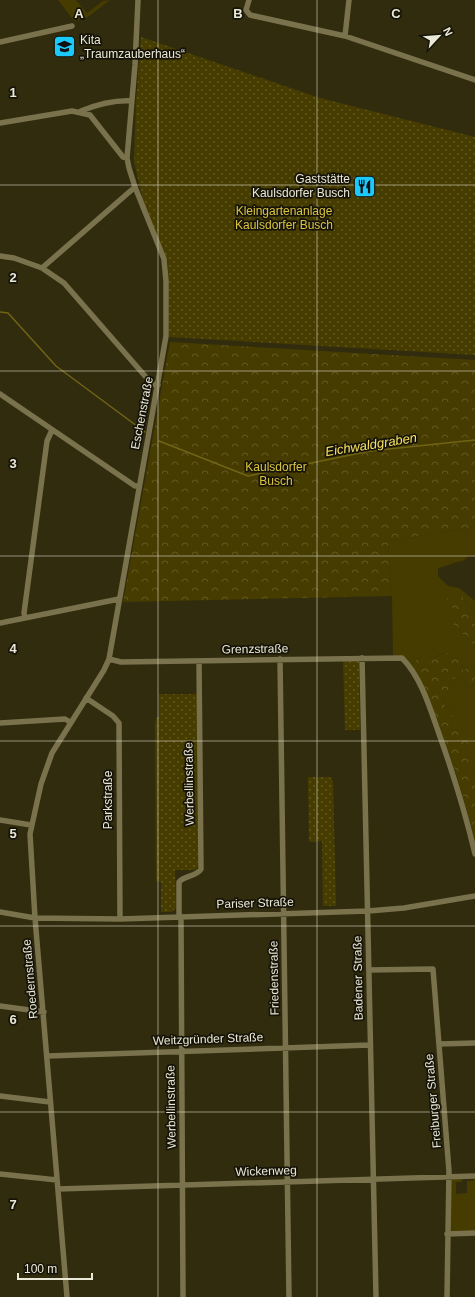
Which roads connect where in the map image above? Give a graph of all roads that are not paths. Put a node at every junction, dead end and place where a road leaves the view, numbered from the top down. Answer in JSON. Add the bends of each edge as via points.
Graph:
{"nodes":[{"id":1,"x":138,"y":0,"type":"edge"},
{"id":2,"x":249,"y":0,"type":"edge"},
{"id":3,"x":349,"y":0,"type":"edge"},
{"id":4,"x":72,"y":26,"type":"dead end"},
{"id":5,"x":345,"y":36,"type":"junction"},
{"id":6,"x":0,"y":42,"type":"edge"},
{"id":7,"x":475,"y":80,"type":"edge"},
{"id":8,"x":132,"y":101,"type":"junction"},
{"id":9,"x":81,"y":111,"type":"junction"},
{"id":10,"x":0,"y":123,"type":"edge"},
{"id":11,"x":127,"y":158,"type":"junction"},
{"id":12,"x":135,"y":187,"type":"junction"},
{"id":13,"x":0,"y":256,"type":"edge"},
{"id":14,"x":42,"y":268,"type":"junction"},
{"id":15,"x":158,"y":385,"type":"junction"},
{"id":16,"x":0,"y":394,"type":"edge"},
{"id":17,"x":52,"y":430,"type":"junction"},
{"id":18,"x":140,"y":486,"type":"junction"},
{"id":19,"x":119,"y":599,"type":"junction"},
{"id":20,"x":25,"y":618,"type":"junction"},
{"id":21,"x":0,"y":623,"type":"edge"},
{"id":22,"x":362,"y":658,"type":"junction"},
{"id":23,"x":109,"y":659,"type":"junction"},
{"id":24,"x":280,"y":659,"type":"junction"},
{"id":25,"x":199,"y":661,"type":"junction"},
{"id":26,"x":100,"y":675,"type":"joint"},
{"id":27,"x":86,"y":698,"type":"junction"},
{"id":28,"x":70,"y":722,"type":"junction"},
{"id":29,"x":0,"y":724,"type":"edge"},
{"id":30,"x":0,"y":820,"type":"edge"},
{"id":31,"x":31,"y":825,"type":"junction"},
{"id":32,"x":475,"y":854,"type":"edge"},
{"id":33,"x":475,"y":896,"type":"edge"},
{"id":34,"x":368,"y":911,"type":"junction"},
{"id":35,"x":0,"y":912,"type":"edge"},
{"id":36,"x":285,"y":913,"type":"junction"},
{"id":37,"x":180,"y":917,"type":"junction"},
{"id":38,"x":35,"y":918,"type":"junction"},
{"id":39,"x":120,"y":919,"type":"junction"},
{"id":40,"x":369,"y":970,"type":"junction"},
{"id":41,"x":0,"y":1006,"type":"edge"},
{"id":42,"x":44,"y":1012,"type":"junction"},
{"id":43,"x":475,"y":1043,"type":"edge"},
{"id":44,"x":439,"y":1044,"type":"junction"},
{"id":45,"x":370,"y":1045,"type":"junction"},
{"id":46,"x":286,"y":1047,"type":"junction"},
{"id":47,"x":181,"y":1051,"type":"junction"},
{"id":48,"x":47,"y":1056,"type":"junction"},
{"id":49,"x":0,"y":1096,"type":"edge"},
{"id":50,"x":50,"y":1102,"type":"junction"},
{"id":51,"x":0,"y":1174,"type":"edge"},
{"id":52,"x":475,"y":1176,"type":"edge"},
{"id":53,"x":449,"y":1177,"type":"junction"},
{"id":54,"x":373,"y":1179,"type":"junction"},
{"id":55,"x":57,"y":1180,"type":"junction"},
{"id":56,"x":288,"y":1181,"type":"junction"},
{"id":57,"x":183,"y":1185,"type":"junction"},
{"id":58,"x":58,"y":1189,"type":"junction"},
{"id":59,"x":448,"y":1234,"type":"junction"},
{"id":60,"x":475,"y":1234,"type":"edge"},
{"id":61,"x":67,"y":1297,"type":"edge"},
{"id":62,"x":183,"y":1297,"type":"edge"},
{"id":63,"x":289,"y":1297,"type":"edge"},
{"id":64,"x":376,"y":1297,"type":"edge"},
{"id":65,"x":447,"y":1297,"type":"edge"}],
"edges":[{"from":1,"to":8,"type":"street"},
{"from":2,"to":5,"type":"street","via":[[247,13]]},
{"from":3,"to":5,"type":"street"},
{"from":4,"to":6,"type":"street"},
{"from":5,"to":7,"type":"street"},
{"from":8,"to":9,"type":"street","via":[[91,107]]},
{"from":8,"to":11,"type":"street"},
{"from":9,"to":10,"type":"street","via":[[72,110]]},
{"from":9,"to":11,"type":"street","via":[[90,115],[123,157]]},
{"from":11,"to":12,"type":"street","name":"Eschenstraße"},
{"from":12,"to":14,"type":"street"},
{"from":12,"to":15,"type":"street","name":"Eschenstraße","via":[[164,259],[166,336]]},
{"from":13,"to":14,"type":"street"},
{"from":14,"to":15,"type":"street","via":[[70,288],[152,384]]},
{"from":15,"to":18,"type":"street","name":"Eschenstraße"},
{"from":16,"to":17,"type":"street"},
{"from":17,"to":18,"type":"street","via":[[135,486]]},
{"from":17,"to":20,"type":"street","via":[[47,441]]},
{"from":18,"to":19,"type":"street","name":"Eschenstraße"},
{"from":19,"to":20,"type":"street"},
{"from":19,"to":23,"type":"street","name":"Eschenstraße"},
{"from":20,"to":21,"type":"street"},
{"from":22,"to":24,"type":"street","name":"Grenzstraße"},
{"from":22,"to":32,"type":"street","name":"Grenzstraße","via":[[402,658],[412,672],[432,715],[466,815]]},
{"from":22,"to":34,"type":"street","name":"Badener Straße"},
{"from":23,"to":25,"type":"street","name":"Grenzstraße","via":[[121,662]]},
{"from":23,"to":26,"type":"street","name":"Eschenstraße"},
{"from":24,"to":25,"type":"street","name":"Grenzstraße"},
{"from":24,"to":36,"type":"street","name":"Friedenstraße"},
{"from":25,"to":37,"type":"street","name":"Werbellinstraße","via":[[201,869],[179,882]]},
{"from":26,"to":27,"type":"street","name":"Roedernstraße"},
{"from":27,"to":28,"type":"street","name":"Roedernstraße"},
{"from":27,"to":39,"type":"street","name":"Parkstraße","via":[[119,723]]},
{"from":28,"to":29,"type":"street","via":[[65,719]]},
{"from":28,"to":31,"type":"street","name":"Roedernstraße","via":[[46,767]]},
{"from":30,"to":31,"type":"street"},
{"from":31,"to":38,"type":"street","name":"Roedernstraße"},
{"from":33,"to":34,"type":"street","name":"Pariser Straße","via":[[404,908]]},
{"from":34,"to":36,"type":"street","name":"Pariser Straße"},
{"from":34,"to":40,"type":"street","name":"Badener Straße"},
{"from":35,"to":38,"type":"street","name":"Pariser Straße"},
{"from":36,"to":37,"type":"street","name":"Pariser Straße"},
{"from":36,"to":46,"type":"street","name":"Friedenstraße"},
{"from":37,"to":39,"type":"street","name":"Pariser Straße"},
{"from":37,"to":47,"type":"street","name":"Werbellinstraße"},
{"from":38,"to":39,"type":"street","name":"Pariser Straße"},
{"from":38,"to":42,"type":"street","name":"Roedernstraße"},
{"from":40,"to":44,"type":"street","name":"Freiburger Straße","via":[[433,969]]},
{"from":40,"to":45,"type":"street","name":"Badener Straße"},
{"from":41,"to":42,"type":"street"},
{"from":42,"to":48,"type":"street","name":"Roedernstraße"},
{"from":43,"to":44,"type":"street"},
{"from":44,"to":53,"type":"street","name":"Freiburger Straße"},
{"from":45,"to":46,"type":"street","name":"Weitzgründer Straße"},
{"from":45,"to":54,"type":"street","name":"Badener Straße"},
{"from":46,"to":47,"type":"street","name":"Weitzgründer Straße"},
{"from":46,"to":56,"type":"street","name":"Friedenstraße"},
{"from":47,"to":48,"type":"street","name":"Weitzgründer Straße"},
{"from":47,"to":57,"type":"street","name":"Werbellinstraße"},
{"from":48,"to":50,"type":"street","name":"Roedernstraße"},
{"from":49,"to":50,"type":"street"},
{"from":50,"to":55,"type":"street","name":"Roedernstraße"},
{"from":51,"to":55,"type":"street"},
{"from":52,"to":53,"type":"street","name":"Wickenweg"},
{"from":53,"to":54,"type":"street","name":"Wickenweg"},
{"from":53,"to":59,"type":"street","name":"Freiburger Straße"},
{"from":54,"to":56,"type":"street","name":"Wickenweg"},
{"from":54,"to":64,"type":"street","name":"Badener Straße"},
{"from":55,"to":58,"type":"street","name":"Roedernstraße"},
{"from":56,"to":57,"type":"street","name":"Wickenweg"},
{"from":56,"to":63,"type":"street","name":"Friedenstraße"},
{"from":57,"to":58,"type":"street","name":"Wickenweg"},
{"from":57,"to":62,"type":"street","name":"Werbellinstraße"},
{"from":58,"to":61,"type":"street","name":"Roedernstraße"},
{"from":59,"to":60,"type":"street"},
{"from":59,"to":65,"type":"street","name":"Freiburger Straße"}]}
